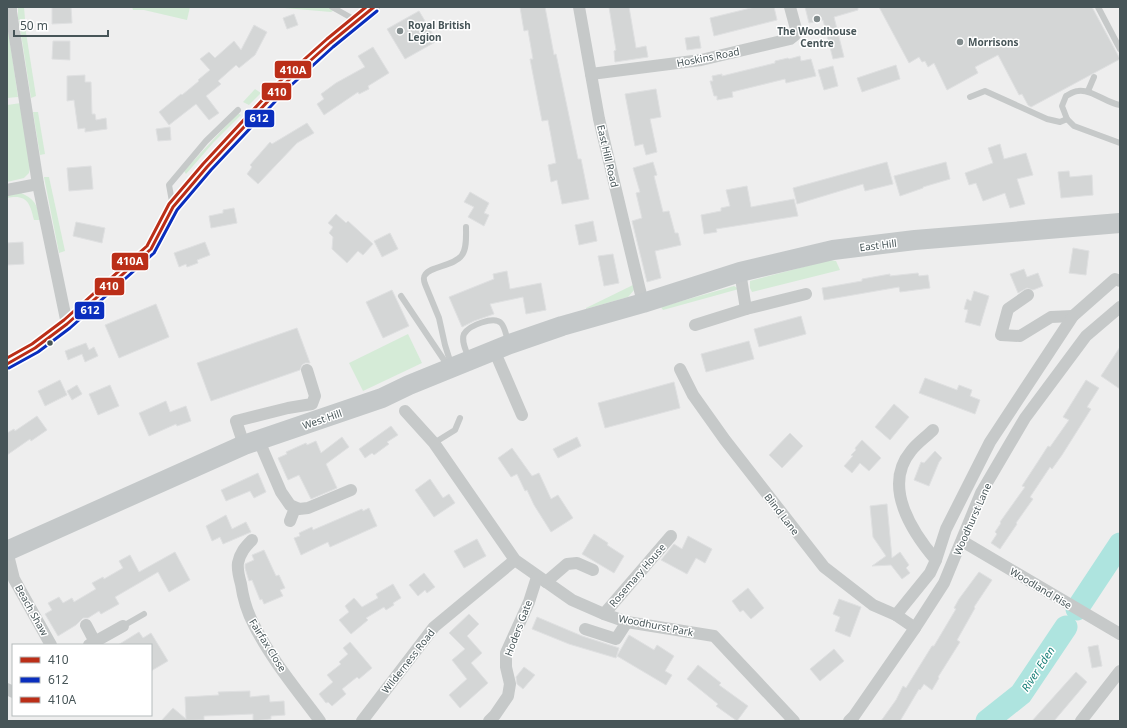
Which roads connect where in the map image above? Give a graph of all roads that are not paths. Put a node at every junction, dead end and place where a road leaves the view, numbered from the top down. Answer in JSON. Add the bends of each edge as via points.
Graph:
{"nodes":[{"id":1,"x":332,"y":7,"type":"edge"},
{"id":2,"x":374,"y":7,"type":"edge"},
{"id":3,"x":579,"y":7,"type":"edge"},
{"id":4,"x":790,"y":7,"type":"edge"},
{"id":5,"x":1098,"y":7,"type":"edge"},
{"id":6,"x":10,"y":11,"type":"edge"},
{"id":7,"x":357,"y":21,"type":"junction"},
{"id":8,"x":1120,"y":49,"type":"edge"},
{"id":9,"x":591,"y":74,"type":"junction"},
{"id":10,"x":1094,"y":77,"type":"dead end"},
{"id":11,"x":1088,"y":91,"type":"junction"},
{"id":12,"x":970,"y":97,"type":"dead end"},
{"id":13,"x":1120,"y":106,"type":"edge"},
{"id":14,"x":238,"y":110,"type":"dead end"},
{"id":15,"x":1066,"y":119,"type":"junction"},
{"id":16,"x":1120,"y":143,"type":"edge"},
{"id":17,"x":38,"y":184,"type":"junction"},
{"id":18,"x":7,"y":190,"type":"edge"},
{"id":19,"x":173,"y":207,"type":"junction"},
{"id":20,"x":1120,"y":223,"type":"edge"},
{"id":21,"x":466,"y":227,"type":"dead end"},
{"id":22,"x":740,"y":272,"type":"junction"},
{"id":23,"x":1120,"y":281,"type":"edge"},
{"id":24,"x":806,"y":294,"type":"dead end"},
{"id":25,"x":1028,"y":294,"type":"dead end"},
{"id":26,"x":401,"y":296,"type":"dead end"},
{"id":27,"x":643,"y":303,"type":"junction"},
{"id":28,"x":1120,"y":307,"type":"edge"},
{"id":29,"x":746,"y":309,"type":"junction"},
{"id":30,"x":1072,"y":316,"type":"junction"},
{"id":31,"x":67,"y":324,"type":"junction"},
{"id":32,"x":695,"y":325,"type":"dead end"},
{"id":33,"x":502,"y":347,"type":"junction"},
{"id":34,"x":7,"y":364,"type":"edge"},
{"id":35,"x":457,"y":365,"type":"junction"},
{"id":36,"x":680,"y":369,"type":"dead end"},
{"id":37,"x":307,"y":370,"type":"dead end"},
{"id":38,"x":405,"y":412,"type":"dead end"},
{"id":39,"x":522,"y":415,"type":"dead end"},
{"id":40,"x":460,"y":418,"type":"dead end"},
{"id":41,"x":933,"y":430,"type":"dead end"},
{"id":42,"x":251,"y":443,"type":"junction"},
{"id":43,"x":434,"y":443,"type":"junction"},
{"id":44,"x":351,"y":490,"type":"dead end"},
{"id":45,"x":295,"y":508,"type":"junction"},
{"id":46,"x":290,"y":521,"type":"dead end"},
{"id":47,"x":671,"y":536,"type":"dead end"},
{"id":48,"x":252,"y":540,"type":"dead end"},
{"id":49,"x":962,"y":541,"type":"junction"},
{"id":50,"x":7,"y":551,"type":"edge"},
{"id":51,"x":515,"y":560,"type":"junction"},
{"id":52,"x":936,"y":560,"type":"junction"},
{"id":53,"x":593,"y":570,"type":"dead end"},
{"id":54,"x":542,"y":579,"type":"junction"},
{"id":55,"x":144,"y":614,"type":"dead end"},
{"id":56,"x":604,"y":614,"type":"junction"},
{"id":57,"x":896,"y":615,"type":"junction"},
{"id":58,"x":627,"y":622,"type":"junction"},
{"id":59,"x":86,"y":625,"type":"dead end"},
{"id":60,"x":122,"y":626,"type":"joint"},
{"id":61,"x":915,"y":628,"type":"junction"},
{"id":62,"x":585,"y":629,"type":"dead end"},
{"id":63,"x":1120,"y":634,"type":"edge"},
{"id":64,"x":92,"y":643,"type":"edge"},
{"id":65,"x":50,"y":644,"type":"edge"},
{"id":66,"x":1120,"y":671,"type":"edge"},
{"id":67,"x":320,"y":721,"type":"edge"},
{"id":68,"x":362,"y":721,"type":"edge"},
{"id":69,"x":489,"y":721,"type":"edge"},
{"id":70,"x":794,"y":721,"type":"edge"},
{"id":71,"x":849,"y":721,"type":"edge"},
{"id":72,"x":1081,"y":721,"type":"edge"}],
"edges":[{"from":1,"to":7,"type":"lane"},
{"from":2,"to":7,"type":"street"},
{"from":3,"to":9,"type":"street","name":"East Hill Road"},
{"from":4,"to":9,"type":"street","name":"Hoskins Road","via":[[796,29],[790,39],[700,60]]},
{"from":5,"to":8,"type":"lane"},
{"from":6,"to":17,"type":"street"},
{"from":7,"to":19,"type":"street","via":[[271,97]]},
{"from":9,"to":27,"type":"street","name":"East Hill Road","via":[[599,119]]},
{"from":10,"to":11,"type":"lane"},
{"from":11,"to":13,"type":"lane"},
{"from":11,"to":15,"type":"lane","via":[[1077,91],[1066,96],[1062,106]]},
{"from":12,"to":15,"type":"lane","via":[[985,91],[1047,119],[1060,122]]},
{"from":14,"to":19,"type":"lane","via":[[206,141],[169,185]]},
{"from":15,"to":16,"type":"lane","via":[[1074,126]]},
{"from":17,"to":18,"type":"street"},
{"from":17,"to":31,"type":"street"},
{"from":19,"to":31,"type":"street","via":[[151,249]]},
{"from":20,"to":22,"type":"main road","name":"East Hill","via":[[915,240],[833,250]]},
{"from":21,"to":35,"type":"lane","via":[[465,247],[461,257],[425,274],[424,279],[439,318],[445,345]]},
{"from":22,"to":27,"type":"main road","name":"East Hill"},
{"from":22,"to":29,"type":"street"},
{"from":23,"to":30,"type":"street","name":"Woodhurst Lane","via":[[1115,279]]},
{"from":24,"to":29,"type":"street"},
{"from":25,"to":30,"type":"street","via":[[1008,308],[1001,335],[1020,336],[1051,317]]},
{"from":26,"to":35,"type":"lane"},
{"from":27,"to":33,"type":"main road","name":"West Hill","via":[[562,326]]},
{"from":28,"to":49,"type":"street","name":"Woodhurst Lane","via":[[1086,336],[1025,418],[981,493]]},
{"from":29,"to":32,"type":"street"},
{"from":30,"to":52,"type":"street","name":"Woodhurst Lane","via":[[990,442],[946,529]]},
{"from":31,"to":34,"type":"street","via":[[35,348]]},
{"from":33,"to":35,"type":"main road","name":"West Hill"},
{"from":33,"to":35,"type":"lane","via":[[502,324],[496,320],[484,322],[465,332]]},
{"from":33,"to":39,"type":"street"},
{"from":35,"to":42,"type":"main road","name":"West Hill","via":[[382,398]]},
{"from":36,"to":57,"type":"street","name":"Blind Lane","via":[[693,395],[725,440],[824,567],[872,604]]},
{"from":37,"to":42,"type":"street","via":[[315,396],[312,404],[236,421]]},
{"from":38,"to":43,"type":"street","name":"Woodhurst Park"},
{"from":40,"to":43,"type":"lane","via":[[455,430]]},
{"from":41,"to":52,"type":"street","via":[[910,451],[901,468],[898,484],[903,509],[921,542]]},
{"from":42,"to":45,"type":"street","via":[[281,492]]},
{"from":42,"to":50,"type":"main road","name":"West Hill"},
{"from":43,"to":51,"type":"street","name":"Woodhurst Park"},
{"from":44,"to":45,"type":"street","via":[[308,508]]},
{"from":45,"to":46,"type":"street"},
{"from":47,"to":56,"type":"street","name":"Rosemary House"},
{"from":48,"to":67,"type":"street","name":"Fairfax Close","via":[[242,551],[237,569],[248,613],[268,649]]},
{"from":49,"to":61,"type":"street","name":"Woodhurst Lane","via":[[944,583]]},
{"from":49,"to":63,"type":"street","name":"Woodland Rise"},
{"from":50,"to":65,"type":"street","name":"Beach Shaw","via":[[14,579]]},
{"from":51,"to":54,"type":"street","name":"Woodhurst Park"},
{"from":51,"to":68,"type":"street","name":"Wilderness Road","via":[[434,627]]},
{"from":52,"to":57,"type":"street","name":"Woodhurst Lane","via":[[930,573]]},
{"from":53,"to":54,"type":"street","via":[[577,563],[567,564]]},
{"from":54,"to":56,"type":"street","name":"Woodhurst Park","via":[[572,600]]},
{"from":54,"to":69,"type":"street","name":"Hoders Gate","via":[[506,653],[510,684],[508,696]]},
{"from":55,"to":60,"type":"lane"},
{"from":56,"to":58,"type":"street","name":"Woodhurst Park"},
{"from":57,"to":61,"type":"street","name":"Blind Lane"},
{"from":58,"to":62,"type":"street","via":[[616,639]]},
{"from":58,"to":70,"type":"street","name":"Woodhurst Park","via":[[714,636]]},
{"from":59,"to":64,"type":"street"},
{"from":60,"to":64,"type":"street"},
{"from":61,"to":71,"type":"street","name":"Woodhurst Lane"},
{"from":66,"to":72,"type":"street"}]}
